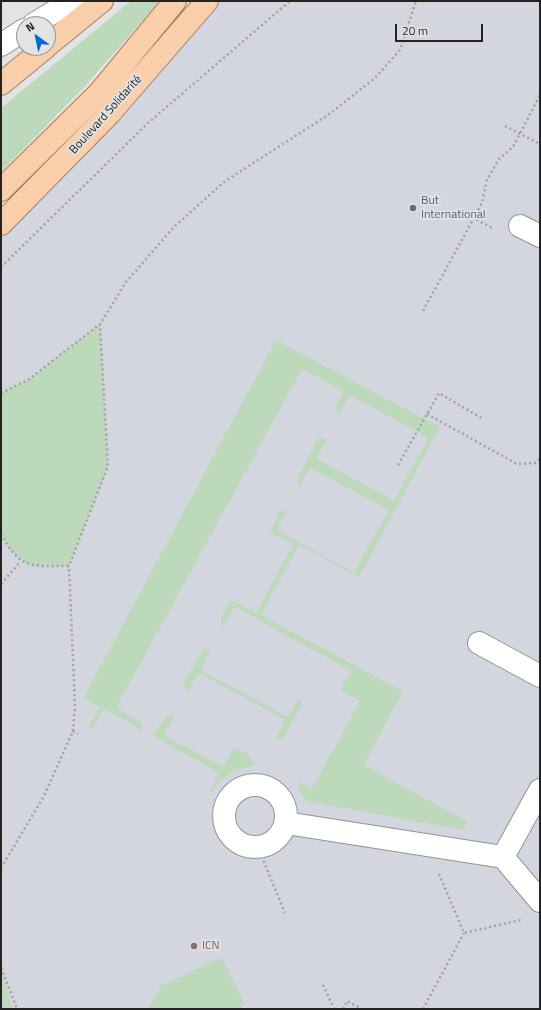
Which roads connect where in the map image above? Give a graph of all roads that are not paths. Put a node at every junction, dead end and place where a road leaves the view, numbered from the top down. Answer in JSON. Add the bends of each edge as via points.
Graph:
{"nodes":[{"id":1,"x":72,"y":1,"type":"edge"},
{"id":2,"x":102,"y":1,"type":"edge"},
{"id":3,"x":175,"y":1,"type":"edge"},
{"id":4,"x":207,"y":1,"type":"edge"},
{"id":5,"x":47,"y":16,"type":"edge"},
{"id":6,"x":16,"y":35,"type":"edge"},
{"id":7,"x":56,"y":38,"type":"edge"},
{"id":8,"x":1,"y":45,"type":"edge"},
{"id":9,"x":35,"y":56,"type":"edge"},
{"id":10,"x":1,"y":84,"type":"edge"},
{"id":11,"x":1,"y":190,"type":"edge"},
{"id":12,"x":1,"y":224,"type":"edge"},
{"id":13,"x":520,"y":226,"type":"dead end"},
{"id":14,"x":540,"y":236,"type":"edge"},
{"id":15,"x":479,"y":643,"type":"dead end"},
{"id":16,"x":540,"y":676,"type":"edge"},
{"id":17,"x":540,"y":790,"type":"edge"},
{"id":18,"x":286,"y":823,"type":"junction"},
{"id":19,"x":503,"y":858,"type":"junction"},
{"id":20,"x":540,"y":901,"type":"edge"}],
"edges":[{"from":1,"to":5,"type":"street"},
{"from":2,"to":7,"type":"main road"},
{"from":3,"to":11,"type":"main road","name":"Boulevard Solidarité","via":[[100,92]]},
{"from":4,"to":12,"type":"main road","name":"Boulevard Solidarité","via":[[110,113]]},
{"from":6,"to":8,"type":"street"},
{"from":9,"to":10,"type":"main road"},
{"from":13,"to":14,"type":"street"},
{"from":15,"to":16,"type":"street"},
{"from":17,"to":19,"type":"street"},
{"from":18,"to":18,"type":"street","via":[[276,840],[258,847],[243,845],[232,837],[224,824],[224,810],[233,794],[249,785],[267,787],[283,802]]},
{"from":18,"to":19,"type":"street"},
{"from":19,"to":20,"type":"street"}]}
